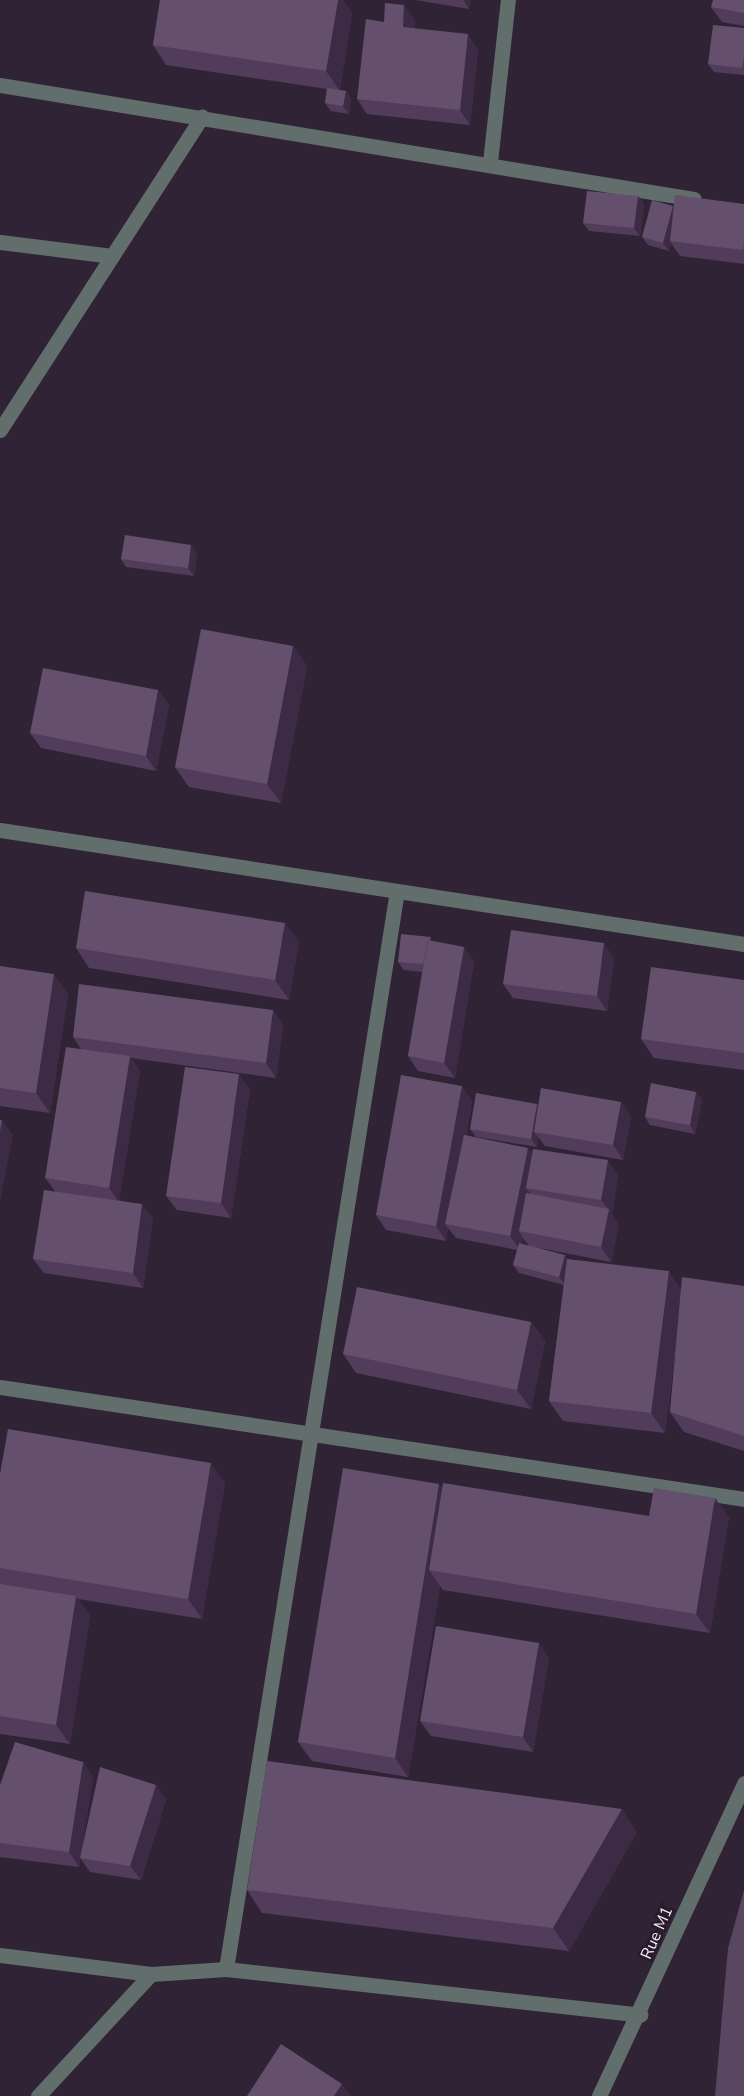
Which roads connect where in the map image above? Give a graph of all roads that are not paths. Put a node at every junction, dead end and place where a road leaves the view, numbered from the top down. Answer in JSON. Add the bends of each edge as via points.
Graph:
{"nodes":[{"id":1,"x":508,"y":0,"type":"edge"},
{"id":2,"x":0,"y":85,"type":"edge"},
{"id":3,"x":202,"y":116,"type":"junction"},
{"id":4,"x":490,"y":162,"type":"junction"},
{"id":5,"x":709,"y":202,"type":"edge"},
{"id":6,"x":0,"y":242,"type":"edge"},
{"id":7,"x":112,"y":256,"type":"junction"},
{"id":8,"x":0,"y":430,"type":"edge"},
{"id":9,"x":0,"y":831,"type":"edge"},
{"id":10,"x":397,"y":891,"type":"junction"},
{"id":11,"x":744,"y":944,"type":"edge"},
{"id":12,"x":0,"y":1387,"type":"edge"},
{"id":13,"x":311,"y":1434,"type":"junction"},
{"id":14,"x":744,"y":1499,"type":"edge"},
{"id":15,"x":744,"y":1783,"type":"edge"},
{"id":16,"x":0,"y":1955,"type":"edge"},
{"id":17,"x":226,"y":1969,"type":"junction"},
{"id":18,"x":151,"y":1974,"type":"junction"},
{"id":19,"x":640,"y":2015,"type":"junction"},
{"id":20,"x":38,"y":2096,"type":"edge"},
{"id":21,"x":599,"y":2096,"type":"edge"}],
"edges":[{"from":1,"to":4,"type":"street"},
{"from":2,"to":3,"type":"street"},
{"from":3,"to":4,"type":"street"},
{"from":3,"to":7,"type":"street"},
{"from":4,"to":5,"type":"street"},
{"from":6,"to":7,"type":"street"},
{"from":7,"to":8,"type":"street"},
{"from":9,"to":10,"type":"street"},
{"from":10,"to":11,"type":"street"},
{"from":10,"to":13,"type":"street"},
{"from":12,"to":13,"type":"street"},
{"from":13,"to":14,"type":"street"},
{"from":13,"to":17,"type":"street"},
{"from":15,"to":19,"type":"street","name":"Rue M1"},
{"from":16,"to":18,"type":"street"},
{"from":17,"to":18,"type":"street"},
{"from":17,"to":19,"type":"street"},
{"from":18,"to":20,"type":"street"},
{"from":19,"to":21,"type":"street","name":"Rue M1"}]}
